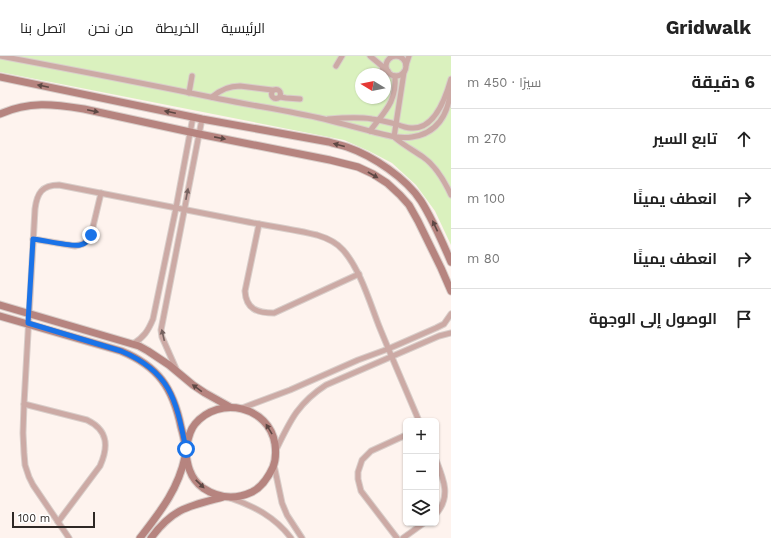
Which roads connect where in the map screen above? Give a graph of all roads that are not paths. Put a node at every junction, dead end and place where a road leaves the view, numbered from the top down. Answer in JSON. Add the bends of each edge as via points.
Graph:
{"nodes":[{"id":1,"x":0,"y":56,"type":"edge"},
{"id":2,"x":342,"y":56,"type":"edge"},
{"id":3,"x":370,"y":56,"type":"edge"},
{"id":4,"x":385,"y":56,"type":"edge"},
{"id":5,"x":409,"y":56,"type":"edge"},
{"id":6,"x":394,"y":57,"type":"edge"},
{"id":7,"x":336,"y":66,"type":"dead end"},
{"id":8,"x":384,"y":66,"type":"edge"},
{"id":9,"x":406,"y":66,"type":"junction"},
{"id":10,"x":388,"y":68,"type":"edge"},
{"id":11,"x":404,"y":72,"type":"junction"},
{"id":12,"x":391,"y":74,"type":"edge"},
{"id":13,"x":192,"y":76,"type":"dead end"},
{"id":14,"x":395,"y":76,"type":"junction"},
{"id":15,"x":0,"y":77,"type":"edge"},
{"id":16,"x":451,"y":80,"type":"edge"},
{"id":17,"x":451,"y":87,"type":"edge"},
{"id":18,"x":189,"y":93,"type":"junction"},
{"id":19,"x":212,"y":97,"type":"junction"},
{"id":20,"x":300,"y":99,"type":"dead end"},
{"id":21,"x":0,"y":114,"type":"edge"},
{"id":22,"x":193,"y":117,"type":"junction"},
{"id":23,"x":202,"y":119,"type":"junction"},
{"id":24,"x":325,"y":119,"type":"junction"},
{"id":25,"x":378,"y":120,"type":"junction"},
{"id":26,"x":396,"y":124,"type":"junction"},
{"id":27,"x":370,"y":131,"type":"junction"},
{"id":28,"x":189,"y":132,"type":"junction"},
{"id":29,"x":199,"y":134,"type":"junction"},
{"id":30,"x":394,"y":137,"type":"junction"},
{"id":31,"x":101,"y":193,"type":"junction"},
{"id":32,"x":451,"y":195,"type":"edge"},
{"id":33,"x":176,"y":208,"type":"junction"},
{"id":34,"x":184,"y":209,"type":"junction"},
{"id":35,"x":259,"y":224,"type":"junction"},
{"id":36,"x":33,"y":239,"type":"junction"},
{"id":37,"x":448,"y":247,"type":"edge"},
{"id":38,"x":451,"y":262,"type":"edge"},
{"id":39,"x":441,"y":268,"type":"junction"},
{"id":40,"x":163,"y":269,"type":"junction"},
{"id":41,"x":172,"y":271,"type":"junction"},
{"id":42,"x":358,"y":274,"type":"junction"},
{"id":43,"x":451,"y":291,"type":"edge"},
{"id":44,"x":0,"y":305,"type":"edge"},
{"id":45,"x":29,"y":314,"type":"junction"},
{"id":46,"x":451,"y":314,"type":"edge"},
{"id":47,"x":0,"y":316,"type":"edge"},
{"id":48,"x":28,"y":323,"type":"junction"},
{"id":49,"x":451,"y":333,"type":"edge"},
{"id":50,"x":133,"y":344,"type":"junction"},
{"id":51,"x":388,"y":349,"type":"junction"},
{"id":52,"x":392,"y":358,"type":"junction"},
{"id":53,"x":177,"y":371,"type":"junction"},
{"id":54,"x":24,"y":404,"type":"junction"},
{"id":55,"x":231,"y":407,"type":"junction"},
{"id":56,"x":242,"y":408,"type":"junction"},
{"id":57,"x":418,"y":418,"type":"edge"},
{"id":58,"x":403,"y":435,"type":"edge"},
{"id":59,"x":185,"y":451,"type":"junction"},
{"id":60,"x":276,"y":451,"type":"junction"},
{"id":61,"x":274,"y":464,"type":"junction"},
{"id":62,"x":439,"y":467,"type":"edge"},
{"id":63,"x":226,"y":497,"type":"junction"},
{"id":64,"x":439,"y":511,"type":"edge"},
{"id":65,"x":58,"y":522,"type":"junction"},
{"id":66,"x":420,"y":526,"type":"edge"},
{"id":67,"x":69,"y":538,"type":"edge"},
{"id":68,"x":140,"y":538,"type":"edge"},
{"id":69,"x":151,"y":538,"type":"edge"},
{"id":70,"x":291,"y":538,"type":"edge"},
{"id":71,"x":302,"y":538,"type":"edge"},
{"id":72,"x":397,"y":538,"type":"edge"},
{"id":73,"x":403,"y":538,"type":"edge"}],
"edges":[{"from":1,"to":18,"type":"street"},
{"from":2,"to":7,"type":"street"},
{"from":3,"to":8,"type":"street"},
{"from":4,"to":6,"type":"street"},
{"from":5,"to":9,"type":"street"},
{"from":6,"to":9,"type":"street","via":[[404,60]]},
{"from":6,"to":10,"type":"street","via":[[388,62]]},
{"from":9,"to":11,"type":"street"},
{"from":11,"to":14,"type":"street"},
{"from":11,"to":26,"type":"street"},
{"from":12,"to":14,"type":"street"},
{"from":13,"to":18,"type":"street"},
{"from":14,"to":25,"type":"street","via":[[393,99]]},
{"from":22,"to":15,"type":"street","one_way":true},
{"from":16,"to":26,"type":"street","via":[[439,109],[428,123],[417,128]]},
{"from":17,"to":30,"type":"street","via":[[446,111],[436,127],[417,136]]},
{"from":18,"to":19,"type":"street"},
{"from":19,"to":20,"type":"street","via":[[225,89],[240,86],[276,89],[281,93],[280,97]]},
{"from":19,"to":24,"type":"street"},
{"from":21,"to":28,"type":"street","one_way":true,"via":[[26,105],[54,105]]},
{"from":22,"to":23,"type":"street"},
{"from":22,"to":28,"type":"street"},
{"from":23,"to":29,"type":"street"},
{"from":37,"to":23,"type":"street","one_way":true,"via":[[413,190],[375,160],[329,142]]},
{"from":24,"to":25,"type":"street"},
{"from":24,"to":27,"type":"street"},
{"from":25,"to":26,"type":"street"},
{"from":25,"to":27,"type":"street"},
{"from":26,"to":30,"type":"street"},
{"from":27,"to":30,"type":"street"},
{"from":28,"to":29,"type":"street"},
{"from":28,"to":33,"type":"street"},
{"from":34,"to":29,"type":"street","one_way":true},
{"from":29,"to":39,"type":"street","one_way":true,"via":[[330,160],[358,167],[373,174],[387,183],[409,205]]},
{"from":30,"to":32,"type":"street","via":[[422,156],[439,172]]},
{"from":31,"to":33,"type":"street"},
{"from":31,"to":36,"type":"street","via":[[91,235],[83,244],[75,246]]},
{"from":31,"to":36,"type":"street","via":[[59,184],[46,186],[36,202]]},
{"from":33,"to":34,"type":"street"},
{"from":33,"to":40,"type":"street"},
{"from":34,"to":35,"type":"street"},
{"from":34,"to":41,"type":"street"},
{"from":35,"to":42,"type":"street","via":[[318,235],[337,244],[343,249]]},
{"from":35,"to":42,"type":"street","via":[[245,291],[250,307],[274,313]]},
{"from":36,"to":45,"type":"street"},
{"from":37,"to":38,"type":"street"},
{"from":38,"to":39,"type":"street"},
{"from":39,"to":43,"type":"street"},
{"from":40,"to":41,"type":"street"},
{"from":40,"to":50,"type":"street","via":[[153,319],[149,328]]},
{"from":53,"to":41,"type":"street","one_way":true,"via":[[161,330]]},
{"from":42,"to":51,"type":"street"},
{"from":44,"to":45,"type":"street"},
{"from":45,"to":48,"type":"street"},
{"from":45,"to":50,"type":"street"},
{"from":46,"to":51,"type":"street","via":[[440,326]]},
{"from":47,"to":48,"type":"street"},
{"from":48,"to":54,"type":"street"},
{"from":48,"to":59,"type":"street","via":[[121,351],[147,365],[161,378],[173,399],[180,419]]},
{"from":49,"to":52,"type":"street"},
{"from":50,"to":53,"type":"street"},
{"from":51,"to":52,"type":"street"},
{"from":51,"to":56,"type":"street"},
{"from":52,"to":57,"type":"street"},
{"from":52,"to":60,"type":"street","via":[[326,386],[310,397],[291,420]]},
{"from":55,"to":53,"type":"street","one_way":true,"via":[[205,393]]},
{"from":54,"to":65,"type":"street","via":[[25,465],[33,485]]},
{"from":54,"to":65,"type":"street","via":[[87,420],[102,432],[105,446],[103,460]]},
{"from":55,"to":56,"type":"street"},
{"from":55,"to":59,"type":"street","via":[[217,409],[200,419],[188,436]]},
{"from":60,"to":56,"type":"street","one_way":true,"via":[[274,439],[262,419]]},
{"from":58,"to":72,"type":"street","via":[[371,451],[362,460],[358,472],[361,491]]},
{"from":59,"to":63,"type":"street","one_way":true,"via":[[193,477],[201,486],[211,493]]},
{"from":59,"to":68,"type":"street","via":[[172,493]]},
{"from":60,"to":61,"type":"street"},
{"from":61,"to":63,"type":"street","via":[[262,485],[252,492]]},
{"from":61,"to":71,"type":"street","via":[[282,503],[287,516]]},
{"from":62,"to":64,"type":"street","via":[[447,493],[445,503]]},
{"from":63,"to":69,"type":"street","via":[[184,508],[165,522]]},
{"from":63,"to":70,"type":"street","via":[[262,512]]},
{"from":65,"to":67,"type":"street"},
{"from":66,"to":73,"type":"street"}]}
